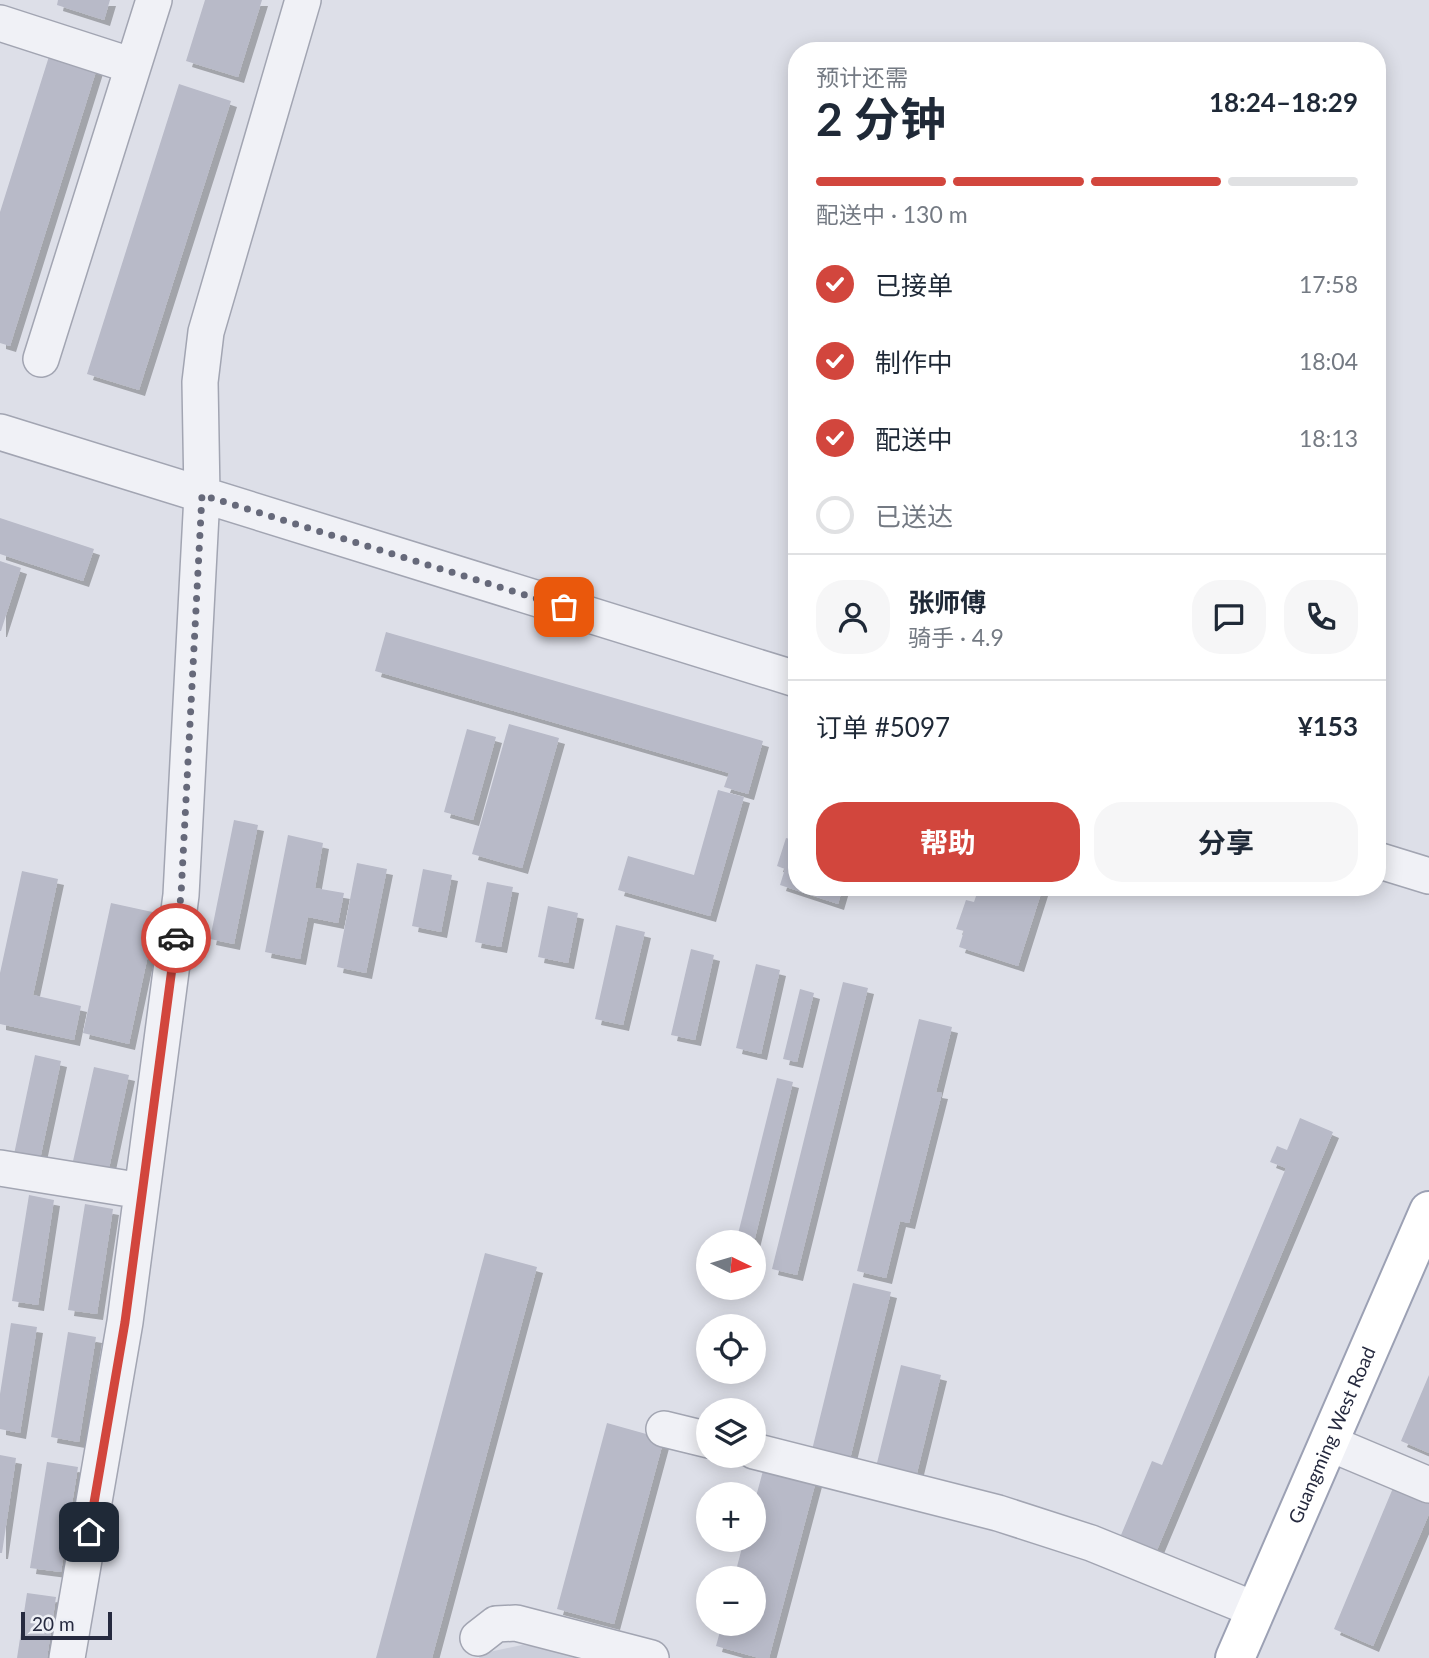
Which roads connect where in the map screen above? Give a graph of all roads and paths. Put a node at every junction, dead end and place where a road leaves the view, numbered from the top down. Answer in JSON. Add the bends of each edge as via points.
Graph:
{"nodes":[{"id":1,"x":154,"y":0,"type":"edge"},
{"id":2,"x":303,"y":0,"type":"edge"},
{"id":3,"x":0,"y":23,"type":"edge"},
{"id":4,"x":133,"y":65,"type":"junction"},
{"id":5,"x":41,"y":359,"type":"dead end"},
{"id":6,"x":0,"y":432,"type":"edge"},
{"id":7,"x":202,"y":495,"type":"junction"},
{"id":8,"x":788,"y":677,"type":"edge"},
{"id":9,"x":1386,"y":863,"type":"edge"},
{"id":10,"x":1429,"y":876,"type":"edge"},
{"id":11,"x":0,"y":1168,"type":"edge"},
{"id":12,"x":142,"y":1191,"type":"junction"},
{"id":13,"x":1424,"y":1235,"type":"edge"},
{"id":14,"x":664,"y":1429,"type":"dead end"},
{"id":15,"x":696,"y":1437,"type":"edge"},
{"id":16,"x":1329,"y":1443,"type":"junction"},
{"id":17,"x":766,"y":1454,"type":"edge"},
{"id":18,"x":1429,"y":1485,"type":"edge"},
{"id":19,"x":1256,"y":1610,"type":"junction"},
{"id":20,"x":478,"y":1638,"type":"dead end"},
{"id":21,"x":67,"y":1658,"type":"edge"},
{"id":22,"x":651,"y":1658,"type":"edge"},
{"id":23,"x":1235,"y":1658,"type":"edge"}],
"edges":[{"from":1,"to":4,"type":"street"},
{"from":2,"to":7,"type":"street","via":[[206,332],[200,382]]},
{"from":3,"to":4,"type":"street"},
{"from":4,"to":5,"type":"street"},
{"from":6,"to":7,"type":"street"},
{"from":7,"to":8,"type":"street"},
{"from":7,"to":12,"type":"street","via":[[181,895]]},
{"from":9,"to":10,"type":"street"},
{"from":11,"to":12,"type":"street"},
{"from":12,"to":21,"type":"street","via":[[125,1322]]},
{"from":13,"to":16,"type":"main road","name":"Guangming West Road"},
{"from":14,"to":15,"type":"street"},
{"from":16,"to":18,"type":"street"},
{"from":16,"to":19,"type":"main road","name":"Guangming West Road"},
{"from":17,"to":19,"type":"street","via":[[998,1513],[1091,1543]]},
{"from":19,"to":23,"type":"main road","name":"Guangming West Road"},
{"from":20,"to":22,"type":"street","via":[[496,1624],[516,1623]]}]}
